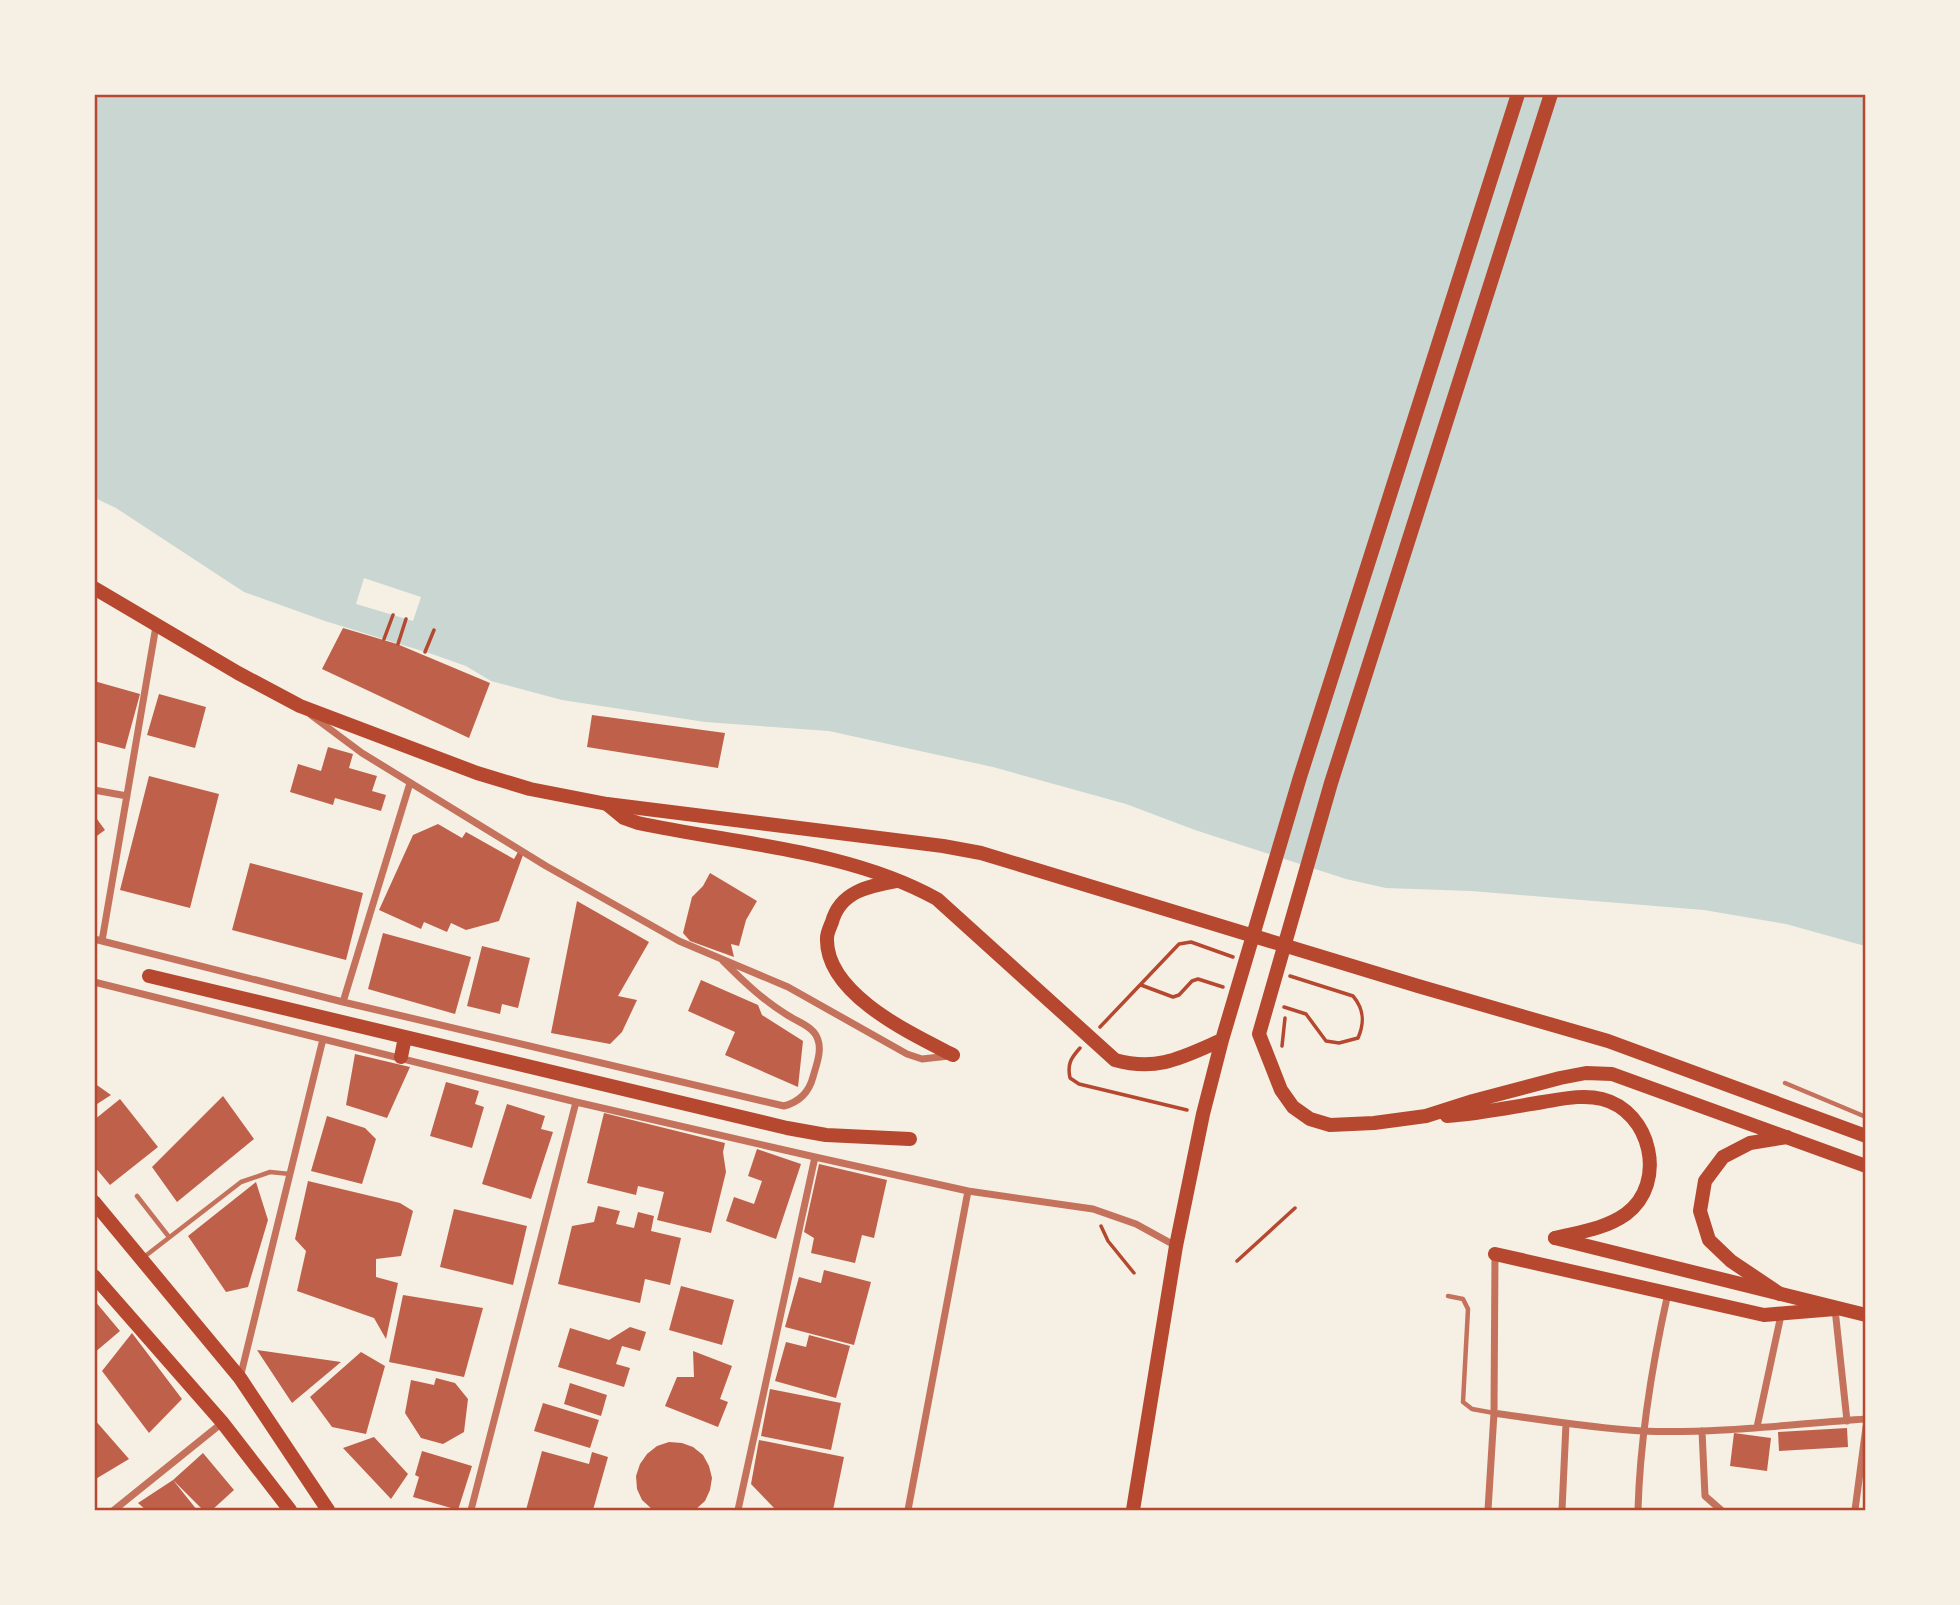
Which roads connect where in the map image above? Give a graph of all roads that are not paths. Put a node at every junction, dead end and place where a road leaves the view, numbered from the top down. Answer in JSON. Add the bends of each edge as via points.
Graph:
{"nodes":[{"id":1,"x":1518,"y":94,"type":"edge"},
{"id":2,"x":1551,"y":94,"type":"edge"},
{"id":3,"x":94,"y":588,"type":"edge"},
{"id":4,"x":156,"y":625,"type":"junction"},
{"id":5,"x":300,"y":706,"type":"junction"},
{"id":6,"x":410,"y":783,"type":"junction"},
{"id":7,"x":94,"y":790,"type":"edge"},
{"id":8,"x":127,"y":796,"type":"junction"},
{"id":9,"x":607,"y":804,"type":"junction"},
{"id":10,"x":897,"y":880,"type":"junction"},
{"id":11,"x":98,"y":940,"type":"edge"},
{"id":12,"x":723,"y":961,"type":"junction"},
{"id":13,"x":149,"y":976,"type":"dead end"},
{"id":14,"x":94,"y":982,"type":"edge"},
{"id":15,"x":343,"y":1002,"type":"junction"},
{"id":16,"x":405,"y":1037,"type":"junction"},
{"id":17,"x":323,"y":1039,"type":"junction"},
{"id":18,"x":1222,"y":1040,"type":"junction"},
{"id":19,"x":953,"y":1055,"type":"joint"},
{"id":20,"x":401,"y":1057,"type":"junction"},
{"id":21,"x":1785,"y":1083,"type":"dead end"},
{"id":22,"x":576,"y":1102,"type":"junction"},
{"id":23,"x":1426,"y":1116,"type":"junction"},
{"id":24,"x":1866,"y":1117,"type":"edge"},
{"id":25,"x":1866,"y":1136,"type":"edge"},
{"id":26,"x":1788,"y":1137,"type":"junction"},
{"id":27,"x":910,"y":1139,"type":"dead end"},
{"id":28,"x":815,"y":1157,"type":"junction"},
{"id":29,"x":1866,"y":1166,"type":"edge"},
{"id":30,"x":290,"y":1174,"type":"junction"},
{"id":31,"x":968,"y":1191,"type":"junction"},
{"id":32,"x":137,"y":1196,"type":"dead end"},
{"id":33,"x":94,"y":1202,"type":"edge"},
{"id":34,"x":169,"y":1237,"type":"junction"},
{"id":35,"x":1176,"y":1246,"type":"junction"},
{"id":36,"x":1495,"y":1254,"type":"joint"},
{"id":37,"x":142,"y":1259,"type":"junction"},
{"id":38,"x":94,"y":1276,"type":"edge"},
{"id":39,"x":1668,"y":1293,"type":"junction"},
{"id":40,"x":1780,"y":1294,"type":"junction"},
{"id":41,"x":1448,"y":1296,"type":"dead end"},
{"id":42,"x":1835,"y":1309,"type":"junction"},
{"id":43,"x":1781,"y":1315,"type":"junction"},
{"id":44,"x":1866,"y":1315,"type":"edge"},
{"id":45,"x":240,"y":1378,"type":"junction"},
{"id":46,"x":1494,"y":1413,"type":"junction"},
{"id":47,"x":1866,"y":1419,"type":"edge"},
{"id":48,"x":1847,"y":1420,"type":"junction"},
{"id":49,"x":222,"y":1422,"type":"junction"},
{"id":50,"x":1566,"y":1424,"type":"junction"},
{"id":51,"x":1757,"y":1427,"type":"junction"},
{"id":52,"x":1866,"y":1427,"type":"edge"},
{"id":53,"x":1702,"y":1430,"type":"junction"},
{"id":54,"x":1643,"y":1431,"type":"junction"},
{"id":55,"x":114,"y":1510,"type":"edge"},
{"id":56,"x":290,"y":1510,"type":"edge"},
{"id":57,"x":328,"y":1510,"type":"edge"},
{"id":58,"x":471,"y":1510,"type":"edge"},
{"id":59,"x":738,"y":1510,"type":"edge"},
{"id":60,"x":908,"y":1510,"type":"edge"},
{"id":61,"x":1133,"y":1510,"type":"edge"},
{"id":62,"x":1488,"y":1510,"type":"edge"},
{"id":63,"x":1562,"y":1510,"type":"edge"},
{"id":64,"x":1638,"y":1510,"type":"edge"},
{"id":65,"x":1721,"y":1510,"type":"edge"},
{"id":66,"x":1855,"y":1510,"type":"edge"}],
"edges":[{"from":1,"to":18,"type":"main road","via":[[1304,764]]},
{"from":2,"to":23,"type":"main road","via":[[1331,783],[1259,1034],[1281,1090],[1293,1107],[1310,1119],[1341,1125]]},
{"from":3,"to":4,"type":"main road"},
{"from":4,"to":5,"type":"main road"},
{"from":4,"to":8,"type":"street"},
{"from":5,"to":6,"type":"street"},
{"from":5,"to":9,"type":"main road","via":[[477,773]]},
{"from":6,"to":12,"type":"street","via":[[489,833]]},
{"from":6,"to":15,"type":"street"},
{"from":7,"to":8,"type":"street"},
{"from":8,"to":11,"type":"street"},
{"from":9,"to":10,"type":"main road","via":[[638,824],[819,856]]},
{"from":9,"to":25,"type":"main road","via":[[981,853],[1608,1041]]},
{"from":10,"to":18,"type":"main road","via":[[937,900],[1115,1060],[1158,1065]]},
{"from":10,"to":19,"type":"main road","via":[[845,898],[827,938],[831,961],[848,987],[873,1009]]},
{"from":11,"to":15,"type":"street"},
{"from":12,"to":15,"type":"street","via":[[818,1039],[812,1082],[803,1097],[791,1104],[784,1106]]},
{"from":12,"to":19,"type":"street","via":[[788,987],[906,1054],[922,1059]]},
{"from":13,"to":16,"type":"main road"},
{"from":14,"to":17,"type":"street"},
{"from":16,"to":20,"type":"main road"},
{"from":16,"to":27,"type":"main road","via":[[788,1128],[826,1135]]},
{"from":17,"to":20,"type":"street"},
{"from":17,"to":30,"type":"street"},
{"from":18,"to":35,"type":"main road"},
{"from":20,"to":22,"type":"street"},
{"from":21,"to":24,"type":"lane"},
{"from":22,"to":28,"type":"street"},
{"from":22,"to":58,"type":"street"},
{"from":23,"to":26,"type":"main road","via":[[1560,1078],[1612,1074]]},
{"from":23,"to":40,"type":"main road","via":[[1579,1096],[1602,1099],[1624,1109],[1640,1126],[1649,1148],[1650,1171],[1643,1194],[1628,1212],[1608,1225],[1555,1238]]},
{"from":26,"to":29,"type":"main road"},
{"from":26,"to":40,"type":"main road","via":[[1750,1143],[1723,1157],[1705,1181],[1700,1211],[1709,1240]]},
{"from":28,"to":31,"type":"street"},
{"from":28,"to":59,"type":"street"},
{"from":30,"to":34,"type":"lane","via":[[270,1172],[241,1182]]},
{"from":30,"to":45,"type":"street"},
{"from":31,"to":35,"type":"street","via":[[1093,1209],[1136,1224]]},
{"from":31,"to":60,"type":"street"},
{"from":32,"to":34,"type":"lane"},
{"from":33,"to":37,"type":"main road"},
{"from":34,"to":37,"type":"lane"},
{"from":35,"to":61,"type":"main road"},
{"from":36,"to":39,"type":"main road"},
{"from":36,"to":46,"type":"street"},
{"from":37,"to":45,"type":"main road"},
{"from":38,"to":49,"type":"main road"},
{"from":39,"to":43,"type":"main road"},
{"from":39,"to":54,"type":"street"},
{"from":40,"to":42,"type":"main road"},
{"from":41,"to":46,"type":"lane","via":[[1464,1299],[1468,1309],[1463,1402],[1466,1407]]},
{"from":42,"to":43,"type":"main road"},
{"from":42,"to":44,"type":"main road"},
{"from":42,"to":48,"type":"street"},
{"from":43,"to":51,"type":"street"},
{"from":45,"to":57,"type":"main road"},
{"from":46,"to":50,"type":"street"},
{"from":46,"to":62,"type":"street"},
{"from":47,"to":48,"type":"street"},
{"from":48,"to":51,"type":"street"},
{"from":49,"to":55,"type":"street"},
{"from":49,"to":56,"type":"main road"},
{"from":50,"to":54,"type":"street"},
{"from":50,"to":63,"type":"street"},
{"from":51,"to":53,"type":"street"},
{"from":52,"to":66,"type":"street"},
{"from":53,"to":54,"type":"street"},
{"from":53,"to":65,"type":"street","via":[[1705,1496]]},
{"from":54,"to":64,"type":"street"}]}
